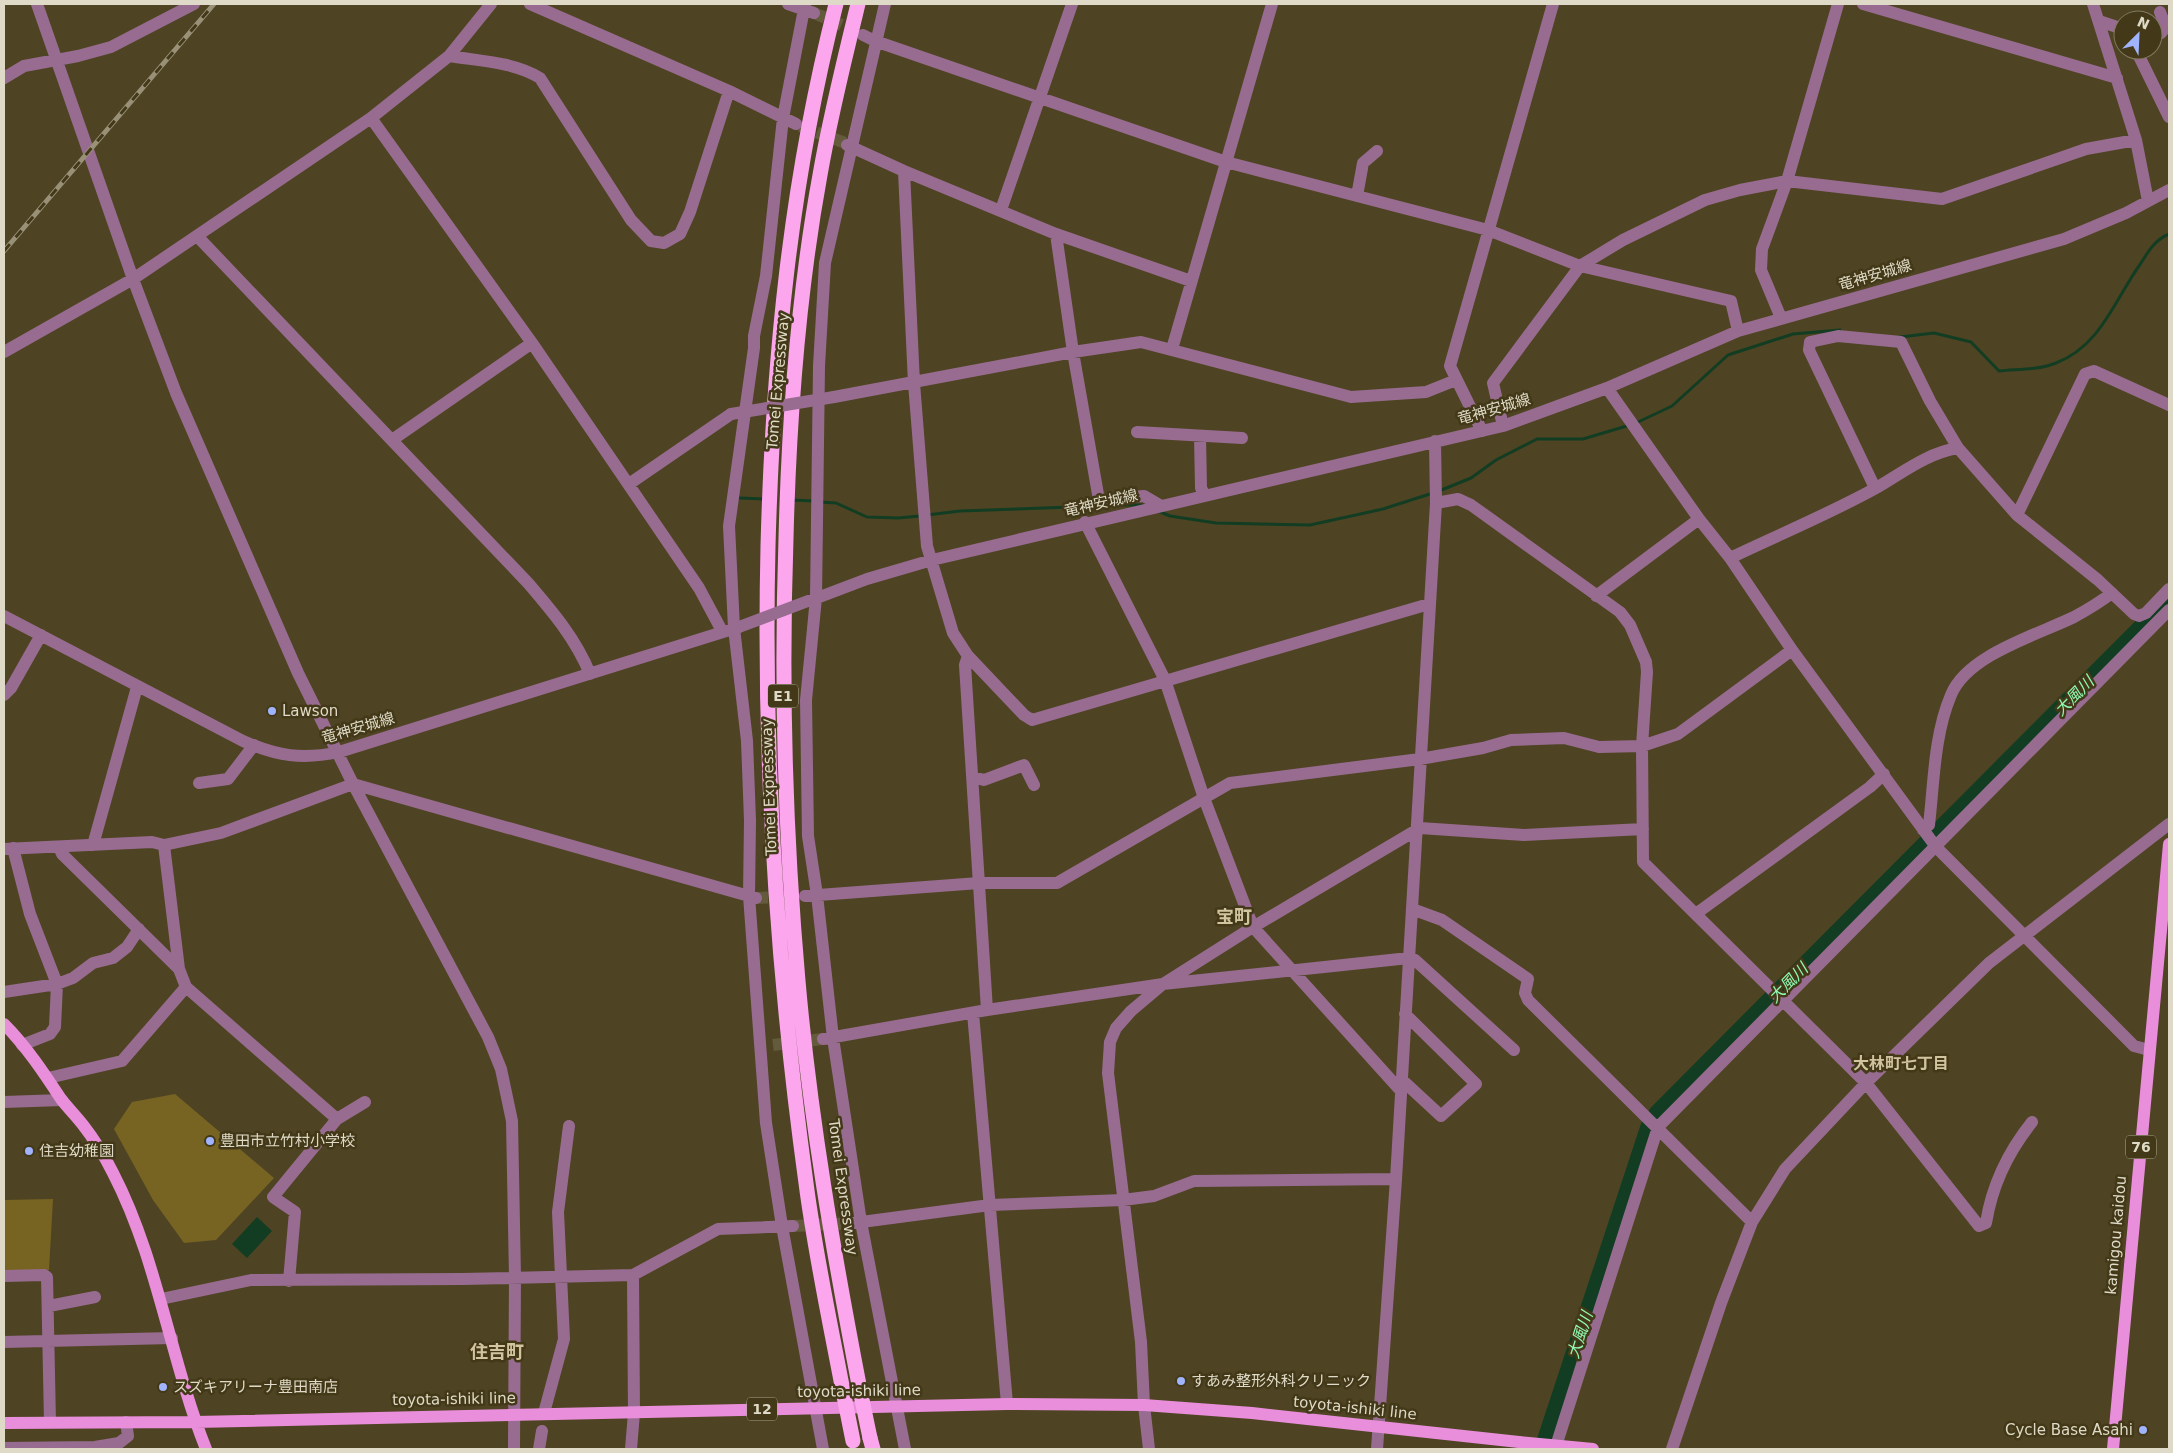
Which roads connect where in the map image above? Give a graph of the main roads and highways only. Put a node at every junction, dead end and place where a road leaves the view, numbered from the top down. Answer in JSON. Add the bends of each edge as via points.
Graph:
{"nodes":[{"id":1,"x":836,"y":4,"type":"edge"},
{"id":2,"x":858,"y":4,"type":"edge"},
{"id":3,"x":2169,"y":844,"type":"edge"},
{"id":4,"x":4,"y":1024,"type":"edge"},
{"id":5,"x":195,"y":1422,"type":"junction"},
{"id":6,"x":4,"y":1423,"type":"edge"},
{"id":7,"x":872,"y":1444,"type":"edge"},
{"id":8,"x":854,"y":1445,"type":"edge"},
{"id":9,"x":206,"y":1449,"type":"edge"},
{"id":10,"x":1593,"y":1449,"type":"edge"},
{"id":11,"x":2113,"y":1449,"type":"edge"}],
"edges":[{"from":1,"to":8,"type":"highway","name":"Tomei Expressway","number":"E1","bridge":true,"via":[[799,172],[780,319],[770,490],[766,692],[782,983],[806,1185]]},
{"from":2,"to":7,"type":"highway","name":"Tomei Expressway","number":"E1","bridge":true,"via":[[821,169],[799,321],[787,492],[783,697],[798,984],[823,1184]]},
{"from":3,"to":11,"type":"main road","name":"kamigou kaidou","number":"76"},
{"from":4,"to":5,"type":"main road","via":[[85,1127],[113,1173],[133,1216],[161,1299]]},
{"from":5,"to":6,"type":"main road","name":"toyota-ishiki line","number":"12"},
{"from":5,"to":9,"type":"main road"},
{"from":5,"to":10,"type":"main road","name":"toyota-ishiki line","number":"12","bridge":true,"via":[[1007,1404],[1144,1405]]}]}
